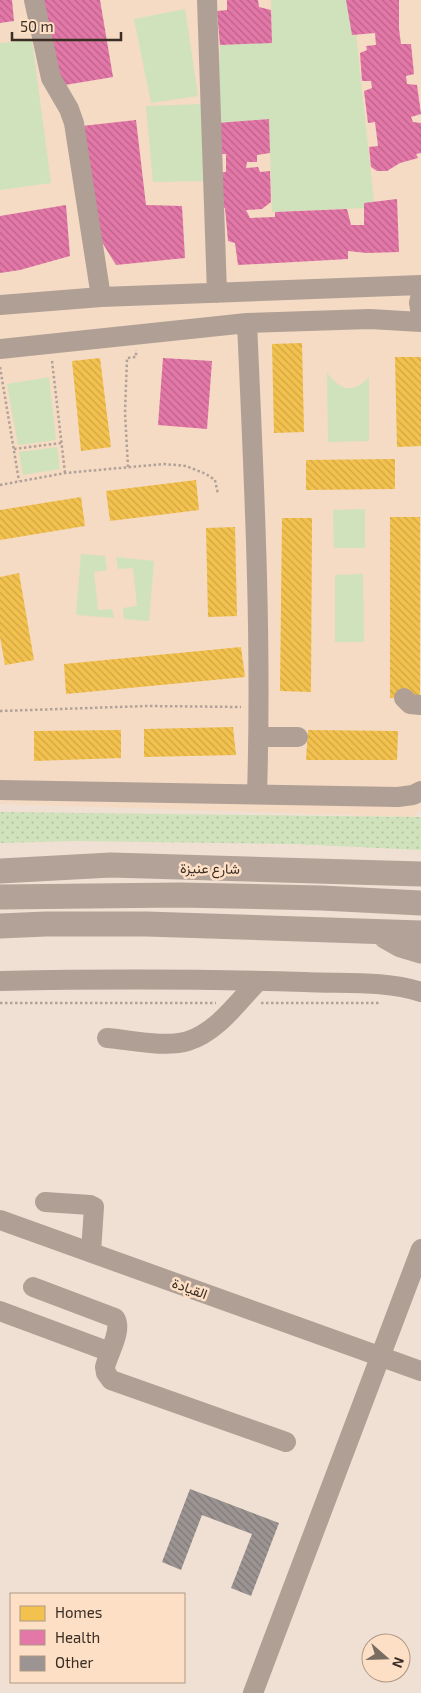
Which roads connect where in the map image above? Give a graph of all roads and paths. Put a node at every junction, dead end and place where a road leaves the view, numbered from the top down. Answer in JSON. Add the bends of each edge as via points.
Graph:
{"nodes":[{"id":1,"x":34,"y":0,"type":"edge"},
{"id":2,"x":207,"y":0,"type":"edge"},
{"id":3,"x":421,"y":285,"type":"edge"},
{"id":4,"x":217,"y":292,"type":"junction"},
{"id":5,"x":421,"y":294,"type":"edge"},
{"id":6,"x":101,"y":297,"type":"junction"},
{"id":7,"x":0,"y":305,"type":"edge"},
{"id":8,"x":421,"y":314,"type":"edge"},
{"id":9,"x":421,"y":322,"type":"edge"},
{"id":10,"x":247,"y":323,"type":"junction"},
{"id":11,"x":135,"y":335,"type":"junction"},
{"id":12,"x":50,"y":344,"type":"junction"},
{"id":13,"x":0,"y":349,"type":"edge"},
{"id":14,"x":0,"y":367,"type":"edge"},
{"id":15,"x":61,"y":443,"type":"junction"},
{"id":16,"x":14,"y":449,"type":"junction"},
{"id":17,"x":128,"y":467,"type":"junction"},
{"id":18,"x":65,"y":474,"type":"junction"},
{"id":19,"x":19,"y":481,"type":"junction"},
{"id":20,"x":0,"y":485,"type":"edge"},
{"id":21,"x":218,"y":494,"type":"dead end"},
{"id":22,"x":258,"y":707,"type":"junction"},
{"id":23,"x":0,"y":711,"type":"edge"},
{"id":24,"x":259,"y":737,"type":"junction"},
{"id":25,"x":298,"y":737,"type":"dead end"},
{"id":26,"x":0,"y":790,"type":"edge"},
{"id":27,"x":421,"y":792,"type":"edge"},
{"id":28,"x":256,"y":794,"type":"junction"},
{"id":29,"x":421,"y":860,"type":"edge"},
{"id":30,"x":0,"y":871,"type":"edge"},
{"id":31,"x":390,"y":872,"type":"junction"},
{"id":32,"x":421,"y":874,"type":"edge"},
{"id":33,"x":0,"y":898,"type":"edge"},
{"id":34,"x":421,"y":903,"type":"edge"},
{"id":35,"x":0,"y":926,"type":"edge"},
{"id":36,"x":377,"y":930,"type":"junction"},
{"id":37,"x":421,"y":933,"type":"edge"},
{"id":38,"x":421,"y":951,"type":"edge"},
{"id":39,"x":0,"y":981,"type":"edge"},
{"id":40,"x":258,"y":981,"type":"junction"},
{"id":41,"x":421,"y":992,"type":"edge"},
{"id":42,"x":237,"y":1002,"type":"junction"},
{"id":43,"x":0,"y":1003,"type":"edge"},
{"id":44,"x":385,"y":1003,"type":"dead end"},
{"id":45,"x":107,"y":1038,"type":"dead end"},
{"id":46,"x":46,"y":1202,"type":"dead end"},
{"id":47,"x":0,"y":1220,"type":"edge"},
{"id":48,"x":421,"y":1249,"type":"edge"},
{"id":49,"x":91,"y":1252,"type":"junction"},
{"id":50,"x":33,"y":1286,"type":"dead end"},
{"id":51,"x":78,"y":1304,"type":"junction"},
{"id":52,"x":0,"y":1311,"type":"edge"},
{"id":53,"x":66,"y":1335,"type":"junction"},
{"id":54,"x":110,"y":1352,"type":"junction"},
{"id":55,"x":380,"y":1357,"type":"junction"},
{"id":56,"x":421,"y":1371,"type":"edge"},
{"id":57,"x":286,"y":1442,"type":"dead end"},
{"id":58,"x":253,"y":1693,"type":"edge"}],
"edges":[{"from":1,"to":6,"type":"street","via":[[51,78],[74,123]]},
{"from":2,"to":4,"type":"street"},
{"from":3,"to":4,"type":"street"},
{"from":4,"to":6,"type":"street"},
{"from":5,"to":8,"type":"street","via":[[418,303]]},
{"from":6,"to":7,"type":"street"},
{"from":9,"to":10,"type":"street","via":[[370,319]]},
{"from":10,"to":11,"type":"street"},
{"from":10,"to":22,"type":"street","via":[[255,500]]},
{"from":11,"to":12,"type":"street"},
{"from":11,"to":17,"type":"path","via":[[136,357],[127,358],[125,385]]},
{"from":12,"to":13,"type":"street"},
{"from":12,"to":15,"type":"path"},
{"from":14,"to":16,"type":"path"},
{"from":15,"to":16,"type":"path"},
{"from":15,"to":18,"type":"path"},
{"from":16,"to":19,"type":"path"},
{"from":17,"to":18,"type":"path"},
{"from":17,"to":21,"type":"path","via":[[186,466],[215,480]]},
{"from":18,"to":19,"type":"path"},
{"from":19,"to":20,"type":"path"},
{"from":22,"to":23,"type":"path","via":[[157,706]]},
{"from":22,"to":24,"type":"street"},
{"from":24,"to":25,"type":"street"},
{"from":24,"to":28,"type":"street"},
{"from":26,"to":28,"type":"street"},
{"from":27,"to":28,"type":"street","via":[[398,797]]},
{"from":29,"to":31,"type":"main road"},
{"from":30,"to":31,"type":"main road","name":"شارع عنيزة","via":[[111,865]]},
{"from":31,"to":32,"type":"main road","name":"شارع عنيزة"},
{"from":33,"to":34,"type":"main road","via":[[180,895]]},
{"from":35,"to":36,"type":"main road","via":[[136,924]]},
{"from":36,"to":37,"type":"main road"},
{"from":36,"to":38,"type":"main road"},
{"from":39,"to":40,"type":"street"},
{"from":40,"to":41,"type":"street","via":[[388,985]]},
{"from":40,"to":42,"type":"street"},
{"from":42,"to":43,"type":"path"},
{"from":42,"to":44,"type":"path"},
{"from":42,"to":45,"type":"street","via":[[205,1033],[187,1041],[166,1043]]},
{"from":46,"to":49,"type":"street","via":[[94,1207]]},
{"from":47,"to":49,"type":"street","name":"القيادة"},
{"from":48,"to":55,"type":"street"},
{"from":49,"to":55,"type":"street","name":"القيادة"},
{"from":50,"to":51,"type":"street"},
{"from":51,"to":53,"type":"street"},
{"from":51,"to":54,"type":"street","via":[[118,1321]]},
{"from":52,"to":53,"type":"street"},
{"from":53,"to":54,"type":"street"},
{"from":54,"to":57,"type":"street","via":[[105,1367],[111,1380]]},
{"from":55,"to":56,"type":"street","name":"القيادة"},
{"from":55,"to":58,"type":"street"}]}
